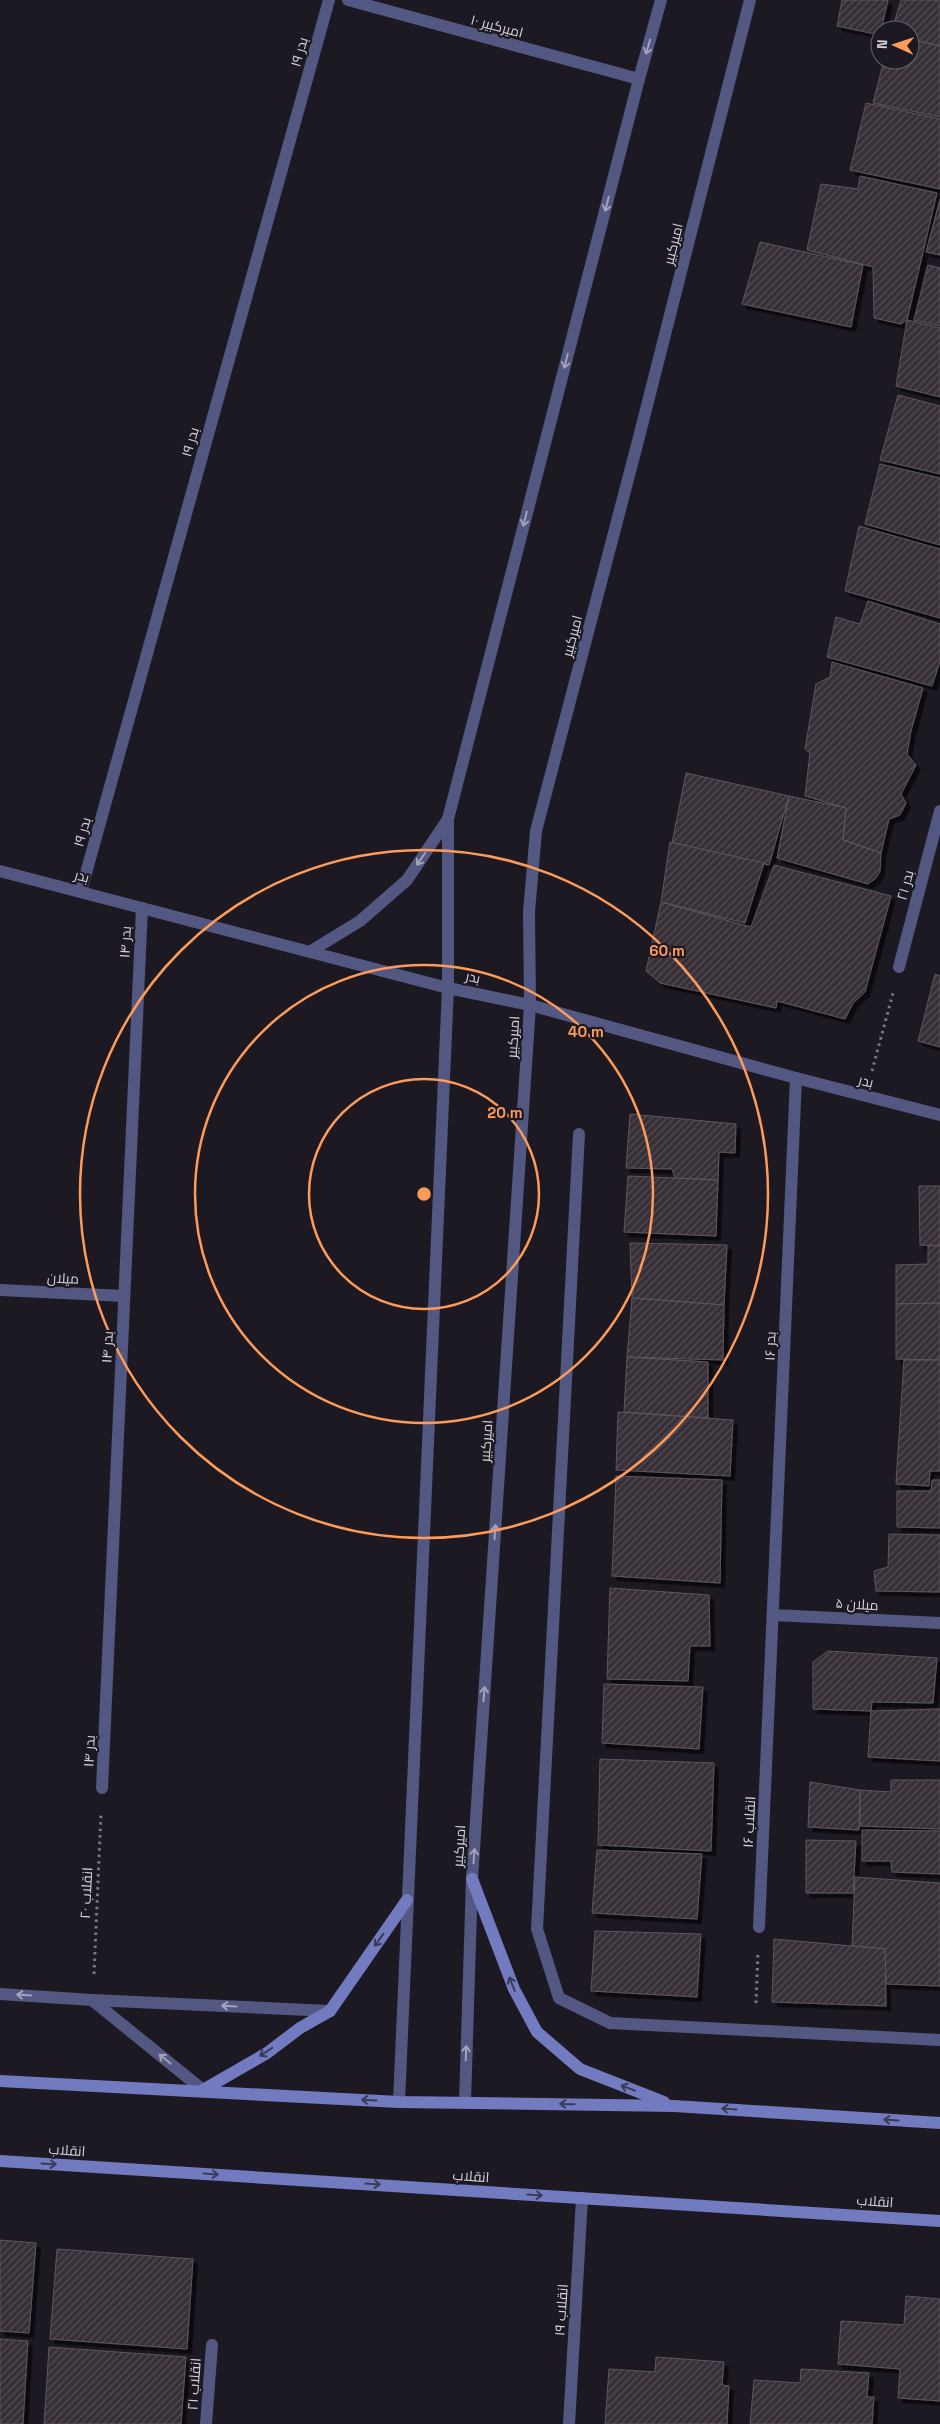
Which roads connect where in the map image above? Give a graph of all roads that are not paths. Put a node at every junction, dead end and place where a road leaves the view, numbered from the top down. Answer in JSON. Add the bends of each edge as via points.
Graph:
{"nodes":[{"id":1,"x":329,"y":0,"type":"edge"},
{"id":2,"x":348,"y":0,"type":"edge"},
{"id":3,"x":661,"y":0,"type":"edge"},
{"id":4,"x":750,"y":0,"type":"edge"},
{"id":5,"x":639,"y":79,"type":"junction"},
{"id":6,"x":940,"y":811,"type":"edge"},
{"id":7,"x":448,"y":819,"type":"junction"},
{"id":8,"x":0,"y":871,"type":"edge"},
{"id":9,"x":81,"y":892,"type":"junction"},
{"id":10,"x":142,"y":908,"type":"junction"},
{"id":11,"x":312,"y":951,"type":"junction"},
{"id":12,"x":900,"y":967,"type":"road end"},
{"id":13,"x":448,"y":988,"type":"junction"},
{"id":14,"x":530,"y":1005,"type":"junction"},
{"id":15,"x":796,"y":1078,"type":"junction"},
{"id":16,"x":940,"y":1115,"type":"edge"},
{"id":17,"x":579,"y":1134,"type":"dead end"},
{"id":18,"x":0,"y":1290,"type":"edge"},
{"id":19,"x":124,"y":1296,"type":"junction"},
{"id":20,"x":773,"y":1615,"type":"junction"},
{"id":21,"x":940,"y":1623,"type":"edge"},
{"id":22,"x":102,"y":1788,"type":"road end"},
{"id":23,"x":472,"y":1879,"type":"junction"},
{"id":24,"x":407,"y":1900,"type":"junction"},
{"id":25,"x":760,"y":1927,"type":"road end"},
{"id":26,"x":0,"y":1994,"type":"edge"},
{"id":27,"x":92,"y":2000,"type":"junction"},
{"id":28,"x":330,"y":2011,"type":"junction"},
{"id":29,"x":940,"y":2040,"type":"edge"},
{"id":30,"x":0,"y":2081,"type":"edge"},
{"id":31,"x":203,"y":2090,"type":"junction"},
{"id":32,"x":399,"y":2102,"type":"junction"},
{"id":33,"x":465,"y":2102,"type":"junction"},
{"id":34,"x":674,"y":2106,"type":"junction"},
{"id":35,"x":940,"y":2123,"type":"edge"},
{"id":36,"x":0,"y":2161,"type":"edge"},
{"id":37,"x":582,"y":2198,"type":"junction"},
{"id":38,"x":940,"y":2221,"type":"edge"},
{"id":39,"x":212,"y":2345,"type":"dead end"},
{"id":40,"x":206,"y":2424,"type":"edge"},
{"id":41,"x":569,"y":2424,"type":"edge"}],
"edges":[{"from":1,"to":9,"type":"street","name":"بدر ۱۹"},
{"from":2,"to":5,"type":"street","name":"امیرکبیر ۱۰"},
{"from":3,"to":5,"type":"street","one_way":true},
{"from":4,"to":14,"type":"street","name":"امیرکبیر","via":[[536,831],[529,912]]},
{"from":5,"to":7,"type":"street","one_way":true},
{"from":6,"to":12,"type":"street","name":"بدر ۲۱"},
{"from":7,"to":11,"type":"street","one_way":true,"via":[[407,880],[360,921]]},
{"from":7,"to":13,"type":"street"},
{"from":8,"to":9,"type":"street","name":"بدر"},
{"from":9,"to":10,"type":"street","name":"بدر"},
{"from":10,"to":11,"type":"street","name":"بدر"},
{"from":10,"to":19,"type":"street","name":"بدر ۱۴"},
{"from":11,"to":13,"type":"street","name":"بدر"},
{"from":13,"to":14,"type":"street","name":"بدر"},
{"from":13,"to":24,"type":"street"},
{"from":14,"to":15,"type":"street","name":"بدر"},
{"from":23,"to":14,"type":"street","name":"امیرکبیر","one_way":true},
{"from":15,"to":16,"type":"street","name":"بدر"},
{"from":15,"to":20,"type":"street","name":"بدر ۱۶"},
{"from":17,"to":29,"type":"street","via":[[537,1930],[559,1998],[610,2023]]},
{"from":18,"to":19,"type":"street","name":"میلان"},
{"from":19,"to":22,"type":"street","name":"بدر ۱۴"},
{"from":20,"to":21,"type":"street","name":"میلان ۵"},
{"from":20,"to":25,"type":"street","name":"انقلاب ۱۶"},
{"from":33,"to":23,"type":"street","name":"امیرکبیر","one_way":true},
{"from":34,"to":23,"type":"main road","one_way":true,"via":[[580,2069],[536,2032],[514,1989]]},
{"from":24,"to":28,"type":"main road","one_way":true},
{"from":24,"to":32,"type":"street"},
{"from":27,"to":26,"type":"street","one_way":true},
{"from":28,"to":27,"type":"street","one_way":true},
{"from":31,"to":27,"type":"street","one_way":true},
{"from":28,"to":31,"type":"main road","one_way":true},
{"from":30,"to":31,"type":"main road"},
{"from":32,"to":31,"type":"main road","one_way":true},
{"from":32,"to":33,"type":"main road"},
{"from":34,"to":33,"type":"main road","one_way":true},
{"from":35,"to":34,"type":"main road","one_way":true},
{"from":36,"to":37,"type":"main road","name":"انقلاب","one_way":true},
{"from":37,"to":38,"type":"main road","name":"انقلاب"},
{"from":37,"to":41,"type":"street","name":"انقلاب ۱۹"},
{"from":39,"to":40,"type":"street","name":"انقلاب ۲۱"}]}
